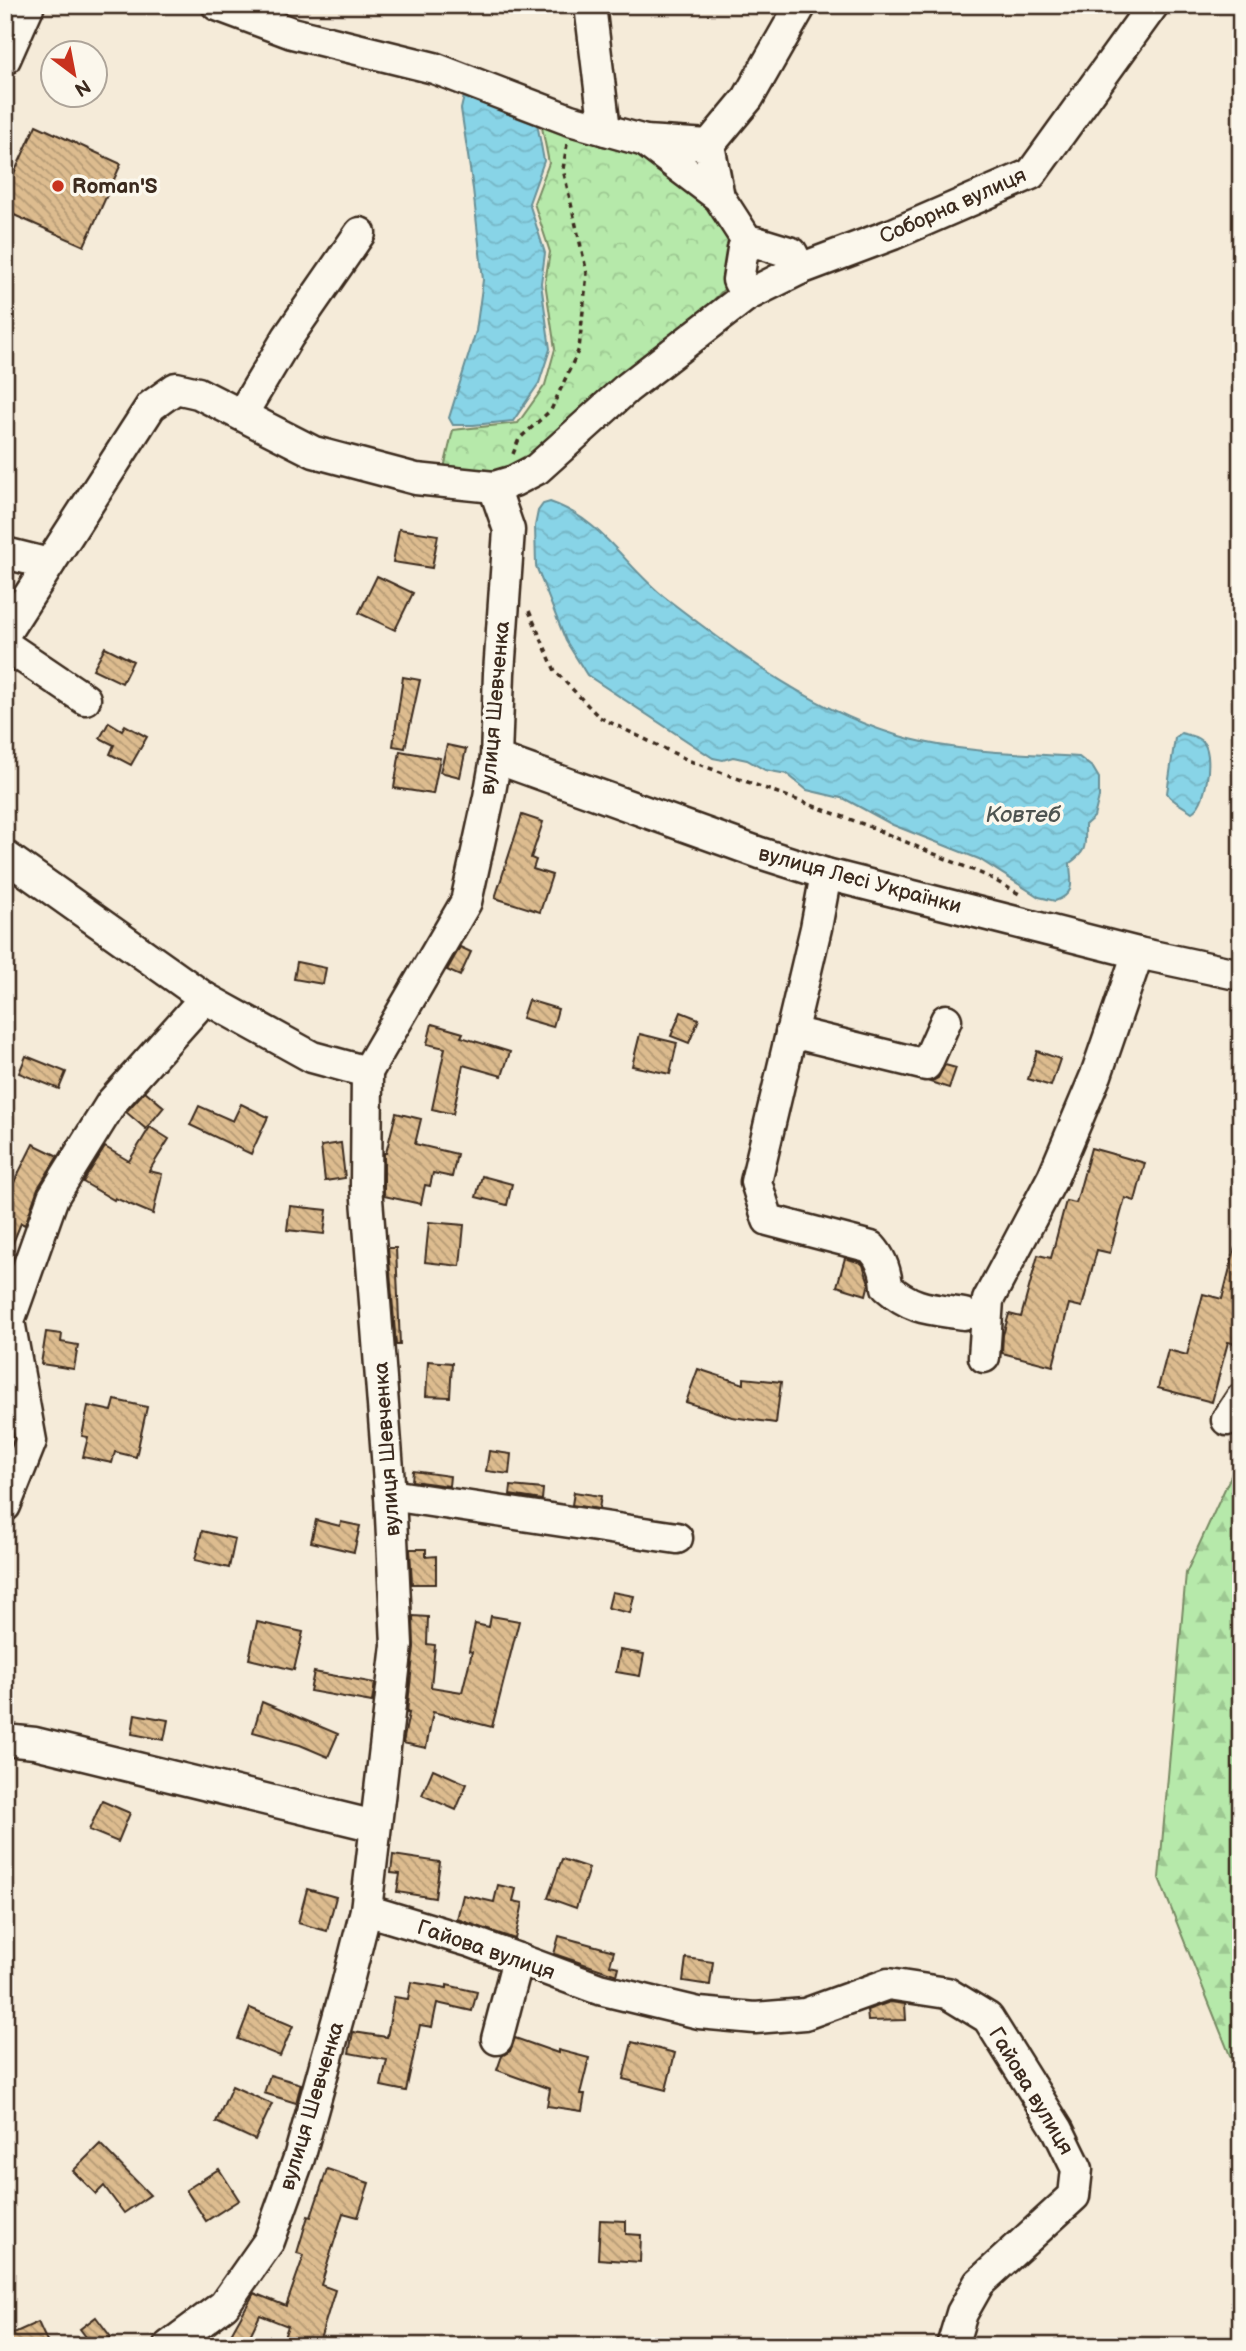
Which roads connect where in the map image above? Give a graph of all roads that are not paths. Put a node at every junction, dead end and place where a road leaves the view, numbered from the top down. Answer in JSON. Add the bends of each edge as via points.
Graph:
{"nodes":[{"id":1,"x":29,"y":5,"type":"edge"},
{"id":2,"x":217,"y":5,"type":"edge"},
{"id":3,"x":590,"y":5,"type":"edge"},
{"id":4,"x":801,"y":5,"type":"edge"},
{"id":5,"x":1153,"y":5,"type":"edge"},
{"id":6,"x":5,"y":59,"type":"edge"},
{"id":7,"x":605,"y":130,"type":"junction"},
{"id":8,"x":645,"y":141,"type":"junction"},
{"id":9,"x":709,"y":145,"type":"junction"},
{"id":10,"x":719,"y":197,"type":"junction"},
{"id":11,"x":360,"y":233,"type":"dead end"},
{"id":12,"x":750,"y":245,"type":"junction"},
{"id":13,"x":800,"y":269,"type":"junction"},
{"id":14,"x":746,"y":296,"type":"junction"},
{"id":15,"x":242,"y":414,"type":"junction"},
{"id":16,"x":504,"y":484,"type":"junction"},
{"id":17,"x":5,"y":552,"type":"edge"},
{"id":18,"x":49,"y":564,"type":"junction"},
{"id":19,"x":5,"y":633,"type":"edge"},
{"id":20,"x":5,"y":645,"type":"edge"},
{"id":21,"x":85,"y":699,"type":"dead end"},
{"id":22,"x":496,"y":758,"type":"junction"},
{"id":23,"x":5,"y":856,"type":"edge"},
{"id":24,"x":826,"y":874,"type":"junction"},
{"id":25,"x":1138,"y":953,"type":"junction"},
{"id":26,"x":1236,"y":974,"type":"edge"},
{"id":27,"x":205,"y":998,"type":"junction"},
{"id":28,"x":946,"y":1020,"type":"dead end"},
{"id":29,"x":792,"y":1032,"type":"junction"},
{"id":30,"x":367,"y":1072,"type":"junction"},
{"id":31,"x":964,"y":1314,"type":"dead end"},
{"id":32,"x":985,"y":1357,"type":"dead end"},
{"id":33,"x":390,"y":1495,"type":"junction"},
{"id":34,"x":5,"y":1506,"type":"edge"},
{"id":35,"x":677,"y":1538,"type":"dead end"},
{"id":36,"x":5,"y":1740,"type":"edge"},
{"id":37,"x":375,"y":1826,"type":"junction"},
{"id":38,"x":366,"y":1910,"type":"junction"},
{"id":39,"x":518,"y":1959,"type":"junction"},
{"id":40,"x":498,"y":2039,"type":"dead end"},
{"id":41,"x":169,"y":2346,"type":"edge"},
{"id":42,"x":952,"y":2346,"type":"edge"}],
"edges":[{"from":1,"to":6,"type":"street"},
{"from":2,"to":7,"type":"street","via":[[292,33],[434,68]]},
{"from":3,"to":7,"type":"street"},
{"from":4,"to":9,"type":"street","via":[[748,98]]},
{"from":5,"to":13,"type":"street","name":"Соборна вулиця","via":[[1031,174]]},
{"from":7,"to":8,"type":"street"},
{"from":8,"to":9,"type":"street"},
{"from":8,"to":10,"type":"street"},
{"from":9,"to":10,"type":"street"},
{"from":10,"to":12,"type":"street"},
{"from":11,"to":15,"type":"street","via":[[288,337]]},
{"from":12,"to":13,"type":"street","via":[[756,242],[792,253]]},
{"from":12,"to":14,"type":"street","via":[[743,250],[738,280]]},
{"from":13,"to":14,"type":"street","name":"Соборна вулиця"},
{"from":14,"to":16,"type":"street","name":"Соборна вулиця","via":[[626,389],[537,468]]},
{"from":15,"to":16,"type":"street","via":[[314,452],[416,479]]},
{"from":15,"to":18,"type":"street","via":[[176,388],[151,406]]},
{"from":16,"to":22,"type":"street","name":"вулиця Шевченка","via":[[509,530]]},
{"from":17,"to":18,"type":"street"},
{"from":18,"to":19,"type":"street"},
{"from":20,"to":21,"type":"street"},
{"from":22,"to":24,"type":"street","name":"вулиця Лесі Українки"},
{"from":22,"to":30,"type":"street","name":"вулиця Шевченка","via":[[466,902]]},
{"from":23,"to":27,"type":"street"},
{"from":24,"to":25,"type":"street","name":"вулиця Лесі Українки"},
{"from":24,"to":29,"type":"street"},
{"from":25,"to":26,"type":"street","name":"вулиця Лесі Українки"},
{"from":25,"to":32,"type":"street","via":[[1096,1075],[1053,1177],[988,1300]]},
{"from":27,"to":30,"type":"street","via":[[312,1058]]},
{"from":27,"to":34,"type":"street","via":[[112,1102],[53,1197],[9,1321],[32,1441]]},
{"from":28,"to":29,"type":"street","via":[[926,1065]]},
{"from":29,"to":31,"type":"street","via":[[756,1182],[768,1220],[871,1247],[886,1272],[887,1287],[903,1301]]},
{"from":30,"to":33,"type":"street","name":"вулиця Шевченка","via":[[366,1186]]},
{"from":33,"to":35,"type":"street"},
{"from":33,"to":37,"type":"street","name":"вулиця Шевченка","via":[[397,1645]]},
{"from":36,"to":37,"type":"street","via":[[35,1743]]},
{"from":37,"to":38,"type":"street","name":"вулиця Шевченка"},
{"from":38,"to":39,"type":"street","name":"Гайова вулиця"},
{"from":38,"to":41,"type":"street","name":"вулиця Шевченка","via":[[299,2158],[268,2241],[224,2305]]},
{"from":39,"to":40,"type":"street"},
{"from":39,"to":42,"type":"street","name":"Гайова вулиця","via":[[599,1989],[699,2013],[755,2018],[805,2014],[888,1984],[947,1993],[988,2018],[1077,2169],[1074,2196],[979,2283],[961,2313]]}]}
